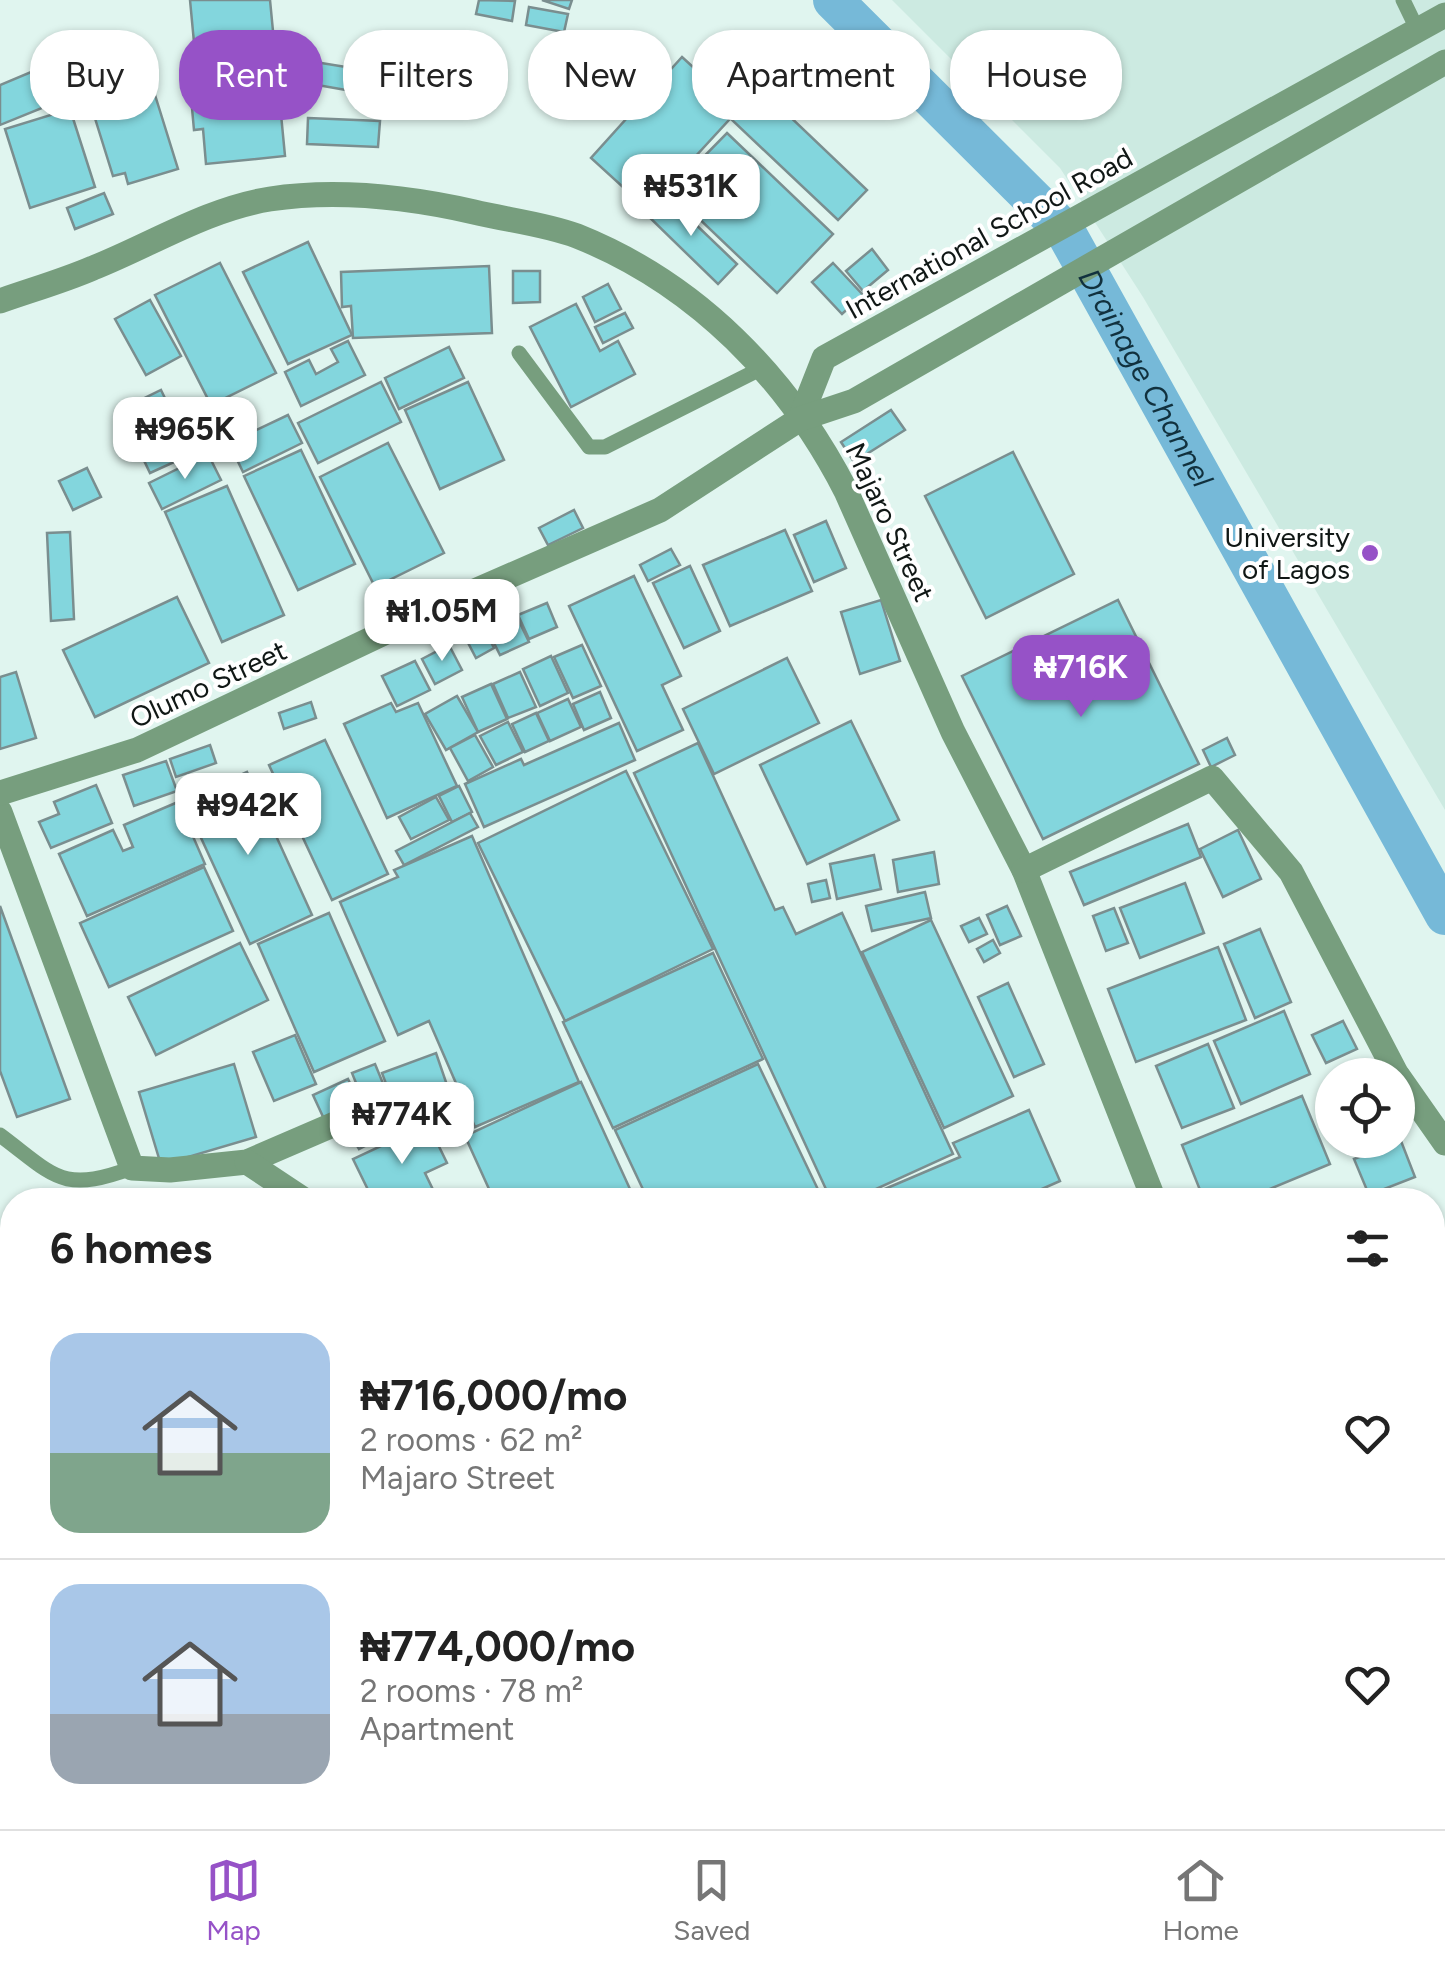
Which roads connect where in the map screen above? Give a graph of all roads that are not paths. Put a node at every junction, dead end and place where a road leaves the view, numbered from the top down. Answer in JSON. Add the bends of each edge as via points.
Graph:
{"nodes":[{"id":1,"x":1404,"y":0,"type":"edge"},
{"id":2,"x":1445,"y":15,"type":"edge"},
{"id":3,"x":1418,"y":31,"type":"junction"},
{"id":4,"x":1445,"y":62,"type":"edge"},
{"id":5,"x":0,"y":300,"type":"edge"},
{"id":6,"x":519,"y":353,"type":"dead end"},
{"id":7,"x":766,"y":366,"type":"junction"},
{"id":8,"x":800,"y":418,"type":"junction"},
{"id":9,"x":0,"y":793,"type":"edge"},
{"id":10,"x":0,"y":812,"type":"edge"},
{"id":11,"x":1024,"y":870,"type":"junction"},
{"id":12,"x":1388,"y":1058,"type":"edge"},
{"id":13,"x":1415,"y":1100,"type":"edge"},
{"id":14,"x":386,"y":1102,"type":"dead end"},
{"id":15,"x":0,"y":1135,"type":"edge"},
{"id":16,"x":1445,"y":1143,"type":"edge"},
{"id":17,"x":247,"y":1162,"type":"junction"},
{"id":18,"x":132,"y":1168,"type":"junction"},
{"id":19,"x":286,"y":1188,"type":"edge"},
{"id":20,"x":1149,"y":1188,"type":"edge"}],
"edges":[{"from":1,"to":3,"type":"lane"},
{"from":2,"to":3,"type":"street","name":"International School Road"},
{"from":3,"to":8,"type":"street","name":"International School Road","via":[[824,358]]},
{"from":4,"to":8,"type":"street","name":"Olumo Street","via":[[854,401]]},
{"from":5,"to":7,"type":"street","name":"Majaro Street","via":[[266,200],[317,194],[427,202],[572,234],[636,262]]},
{"from":6,"to":7,"type":"lane","via":[[589,448],[605,448]]},
{"from":7,"to":8,"type":"street","name":"Majaro Street"},
{"from":8,"to":9,"type":"street","name":"Olumo Street","via":[[660,510],[138,750]]},
{"from":8,"to":11,"type":"street","name":"Majaro Street","via":[[840,479],[953,732]]},
{"from":10,"to":18,"type":"street"},
{"from":11,"to":12,"type":"street","via":[[1212,778],[1291,872]]},
{"from":11,"to":20,"type":"street","name":"Majaro Street"},
{"from":13,"to":16,"type":"street"},
{"from":14,"to":17,"type":"street"},
{"from":15,"to":18,"type":"lane","via":[[59,1180],[100,1180]]},
{"from":17,"to":18,"type":"street"},
{"from":17,"to":19,"type":"street"}]}
